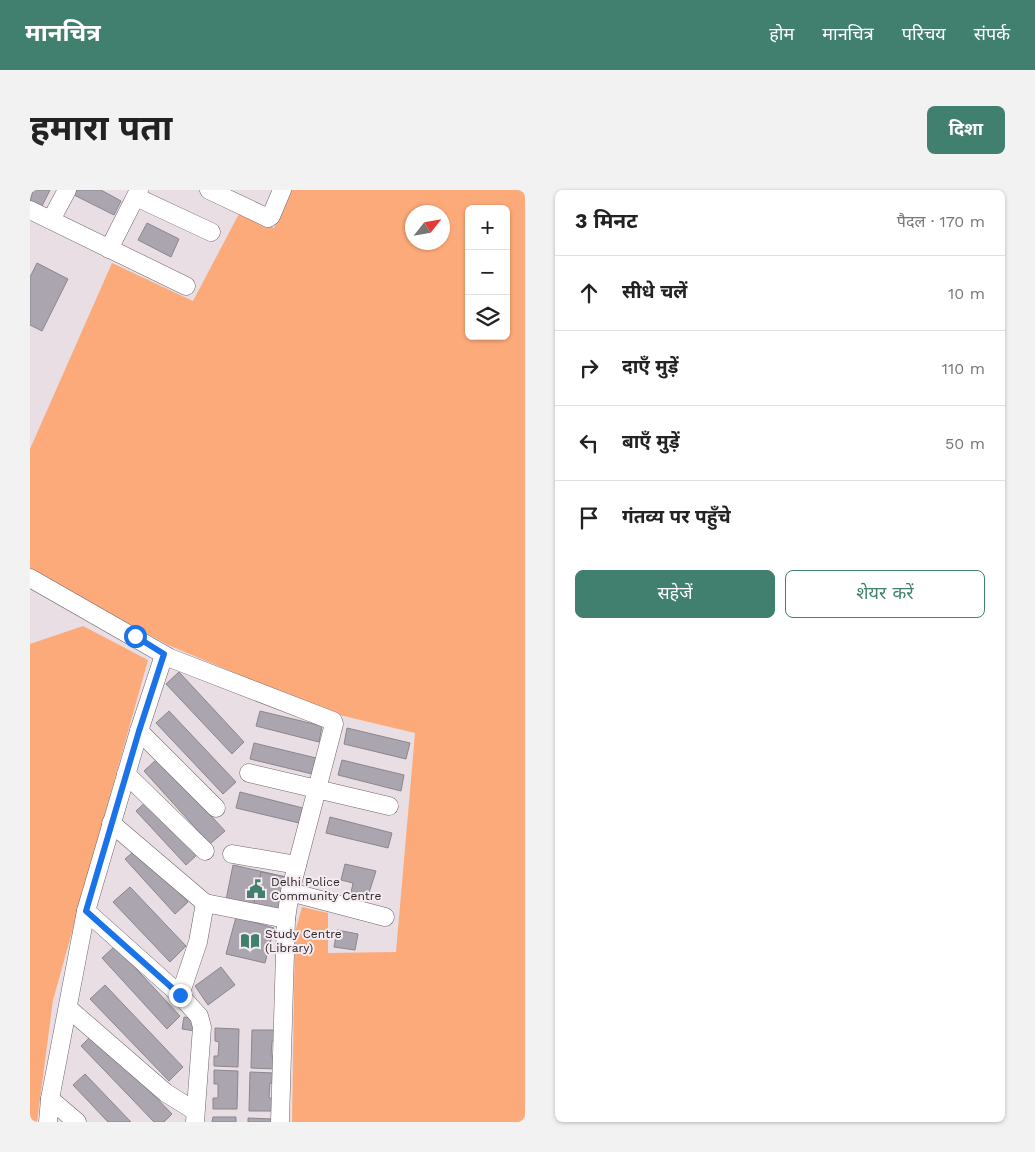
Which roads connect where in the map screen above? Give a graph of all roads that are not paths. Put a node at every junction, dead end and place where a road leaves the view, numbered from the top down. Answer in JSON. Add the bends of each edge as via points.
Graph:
{"nodes":[{"id":1,"x":67,"y":190,"type":"edge"},
{"id":2,"x":209,"y":190,"type":"edge"},
{"id":3,"x":282,"y":190,"type":"edge"},
{"id":4,"x":138,"y":193,"type":"edge"},
{"id":5,"x":30,"y":210,"type":"edge"},
{"id":6,"x":51,"y":220,"type":"junction"},
{"id":7,"x":211,"y":232,"type":"dead end"},
{"id":8,"x":109,"y":249,"type":"junction"},
{"id":9,"x":186,"y":286,"type":"dead end"},
{"id":10,"x":30,"y":578,"type":"edge"},
{"id":11,"x":164,"y":654,"type":"junction"},
{"id":12,"x":139,"y":731,"type":"junction"},
{"id":13,"x":249,"y":773,"type":"dead end"},
{"id":14,"x":126,"y":774,"type":"junction"},
{"id":15,"x":316,"y":789,"type":"junction"},
{"id":16,"x":389,"y":806,"type":"dead end"},
{"id":17,"x":216,"y":808,"type":"dead end"},
{"id":18,"x":111,"y":823,"type":"junction"},
{"id":19,"x":204,"y":851,"type":"dead end"},
{"id":20,"x":232,"y":854,"type":"dead end"},
{"id":21,"x":296,"y":865,"type":"junction"},
{"id":22,"x":290,"y":892,"type":"junction"},
{"id":23,"x":205,"y":903,"type":"junction"},
{"id":24,"x":86,"y":911,"type":"junction"},
{"id":25,"x":385,"y":917,"type":"dead end"},
{"id":26,"x":286,"y":919,"type":"junction"},
{"id":27,"x":180,"y":995,"type":"junction"},
{"id":28,"x":68,"y":1008,"type":"junction"},
{"id":29,"x":50,"y":1099,"type":"junction"},
{"id":30,"x":195,"y":1117,"type":"edge"},
{"id":31,"x":48,"y":1122,"type":"edge"},
{"id":32,"x":77,"y":1122,"type":"edge"},
{"id":33,"x":280,"y":1122,"type":"edge"}],
"edges":[{"from":1,"to":6,"type":"street"},
{"from":2,"to":3,"type":"street","via":[[268,218]]},
{"from":4,"to":7,"type":"street"},
{"from":4,"to":8,"type":"street"},
{"from":5,"to":6,"type":"street"},
{"from":6,"to":8,"type":"street"},
{"from":8,"to":9,"type":"street"},
{"from":10,"to":11,"type":"street"},
{"from":11,"to":12,"type":"street"},
{"from":11,"to":15,"type":"street","via":[[332,719],[334,724]]},
{"from":12,"to":14,"type":"street"},
{"from":12,"to":17,"type":"street"},
{"from":13,"to":15,"type":"street"},
{"from":14,"to":18,"type":"street"},
{"from":14,"to":19,"type":"street"},
{"from":15,"to":16,"type":"street"},
{"from":15,"to":21,"type":"street"},
{"from":18,"to":23,"type":"street"},
{"from":18,"to":24,"type":"street"},
{"from":20,"to":21,"type":"street"},
{"from":21,"to":22,"type":"street"},
{"from":22,"to":25,"type":"street"},
{"from":22,"to":26,"type":"street"},
{"from":23,"to":26,"type":"street"},
{"from":23,"to":27,"type":"street","via":[[198,942]]},
{"from":24,"to":27,"type":"street"},
{"from":24,"to":28,"type":"street"},
{"from":26,"to":33,"type":"street"},
{"from":27,"to":30,"type":"street","via":[[199,1016],[202,1027]]},
{"from":28,"to":29,"type":"street"},
{"from":28,"to":30,"type":"street"},
{"from":29,"to":31,"type":"street"},
{"from":29,"to":32,"type":"street"}]}
